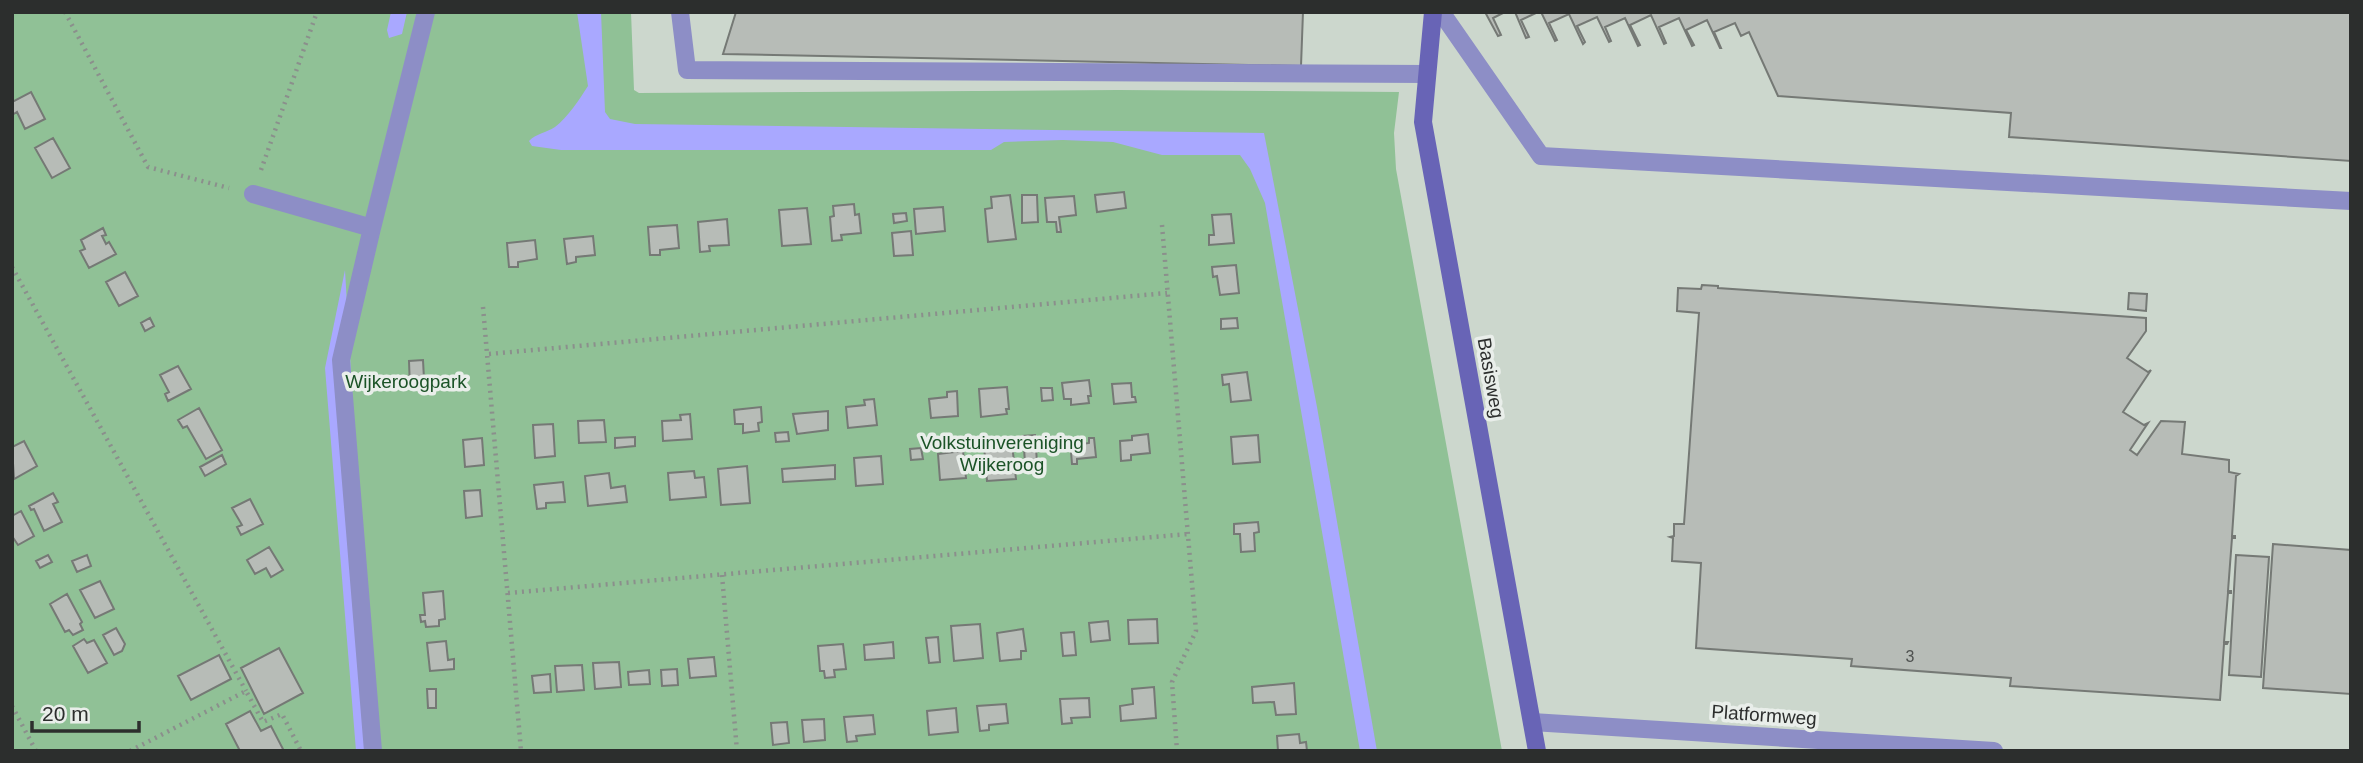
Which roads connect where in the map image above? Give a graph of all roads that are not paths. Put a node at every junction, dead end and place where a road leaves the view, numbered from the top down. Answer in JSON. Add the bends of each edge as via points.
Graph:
{"nodes":[{"id":1,"x":426,"y":12,"type":"edge"},
{"id":2,"x":680,"y":12,"type":"edge"},
{"id":3,"x":1433,"y":12,"type":"edge"},
{"id":4,"x":1441,"y":12,"type":"edge"},
{"id":5,"x":1427,"y":75,"type":"junction"},
{"id":6,"x":253,"y":194,"type":"road end"},
{"id":7,"x":2351,"y":201,"type":"edge"},
{"id":8,"x":372,"y":228,"type":"junction"},
{"id":9,"x":1532,"y":722,"type":"junction"},
{"id":10,"x":373,"y":751,"type":"edge"},
{"id":11,"x":1537,"y":751,"type":"edge"},
{"id":12,"x":1994,"y":751,"type":"edge"}],
"edges":[{"from":1,"to":8,"type":"street"},
{"from":2,"to":5,"type":"street","via":[[687,70]]},
{"from":3,"to":5,"type":"street","name":"Basisweg"},
{"from":4,"to":7,"type":"street","via":[[1541,156]]},
{"from":5,"to":9,"type":"street","name":"Basisweg","via":[[1423,122]]},
{"from":6,"to":8,"type":"street"},
{"from":8,"to":10,"type":"street","via":[[341,360]]},
{"from":9,"to":11,"type":"street","name":"Basisweg"},
{"from":9,"to":12,"type":"street","name":"Platformweg"}]}
